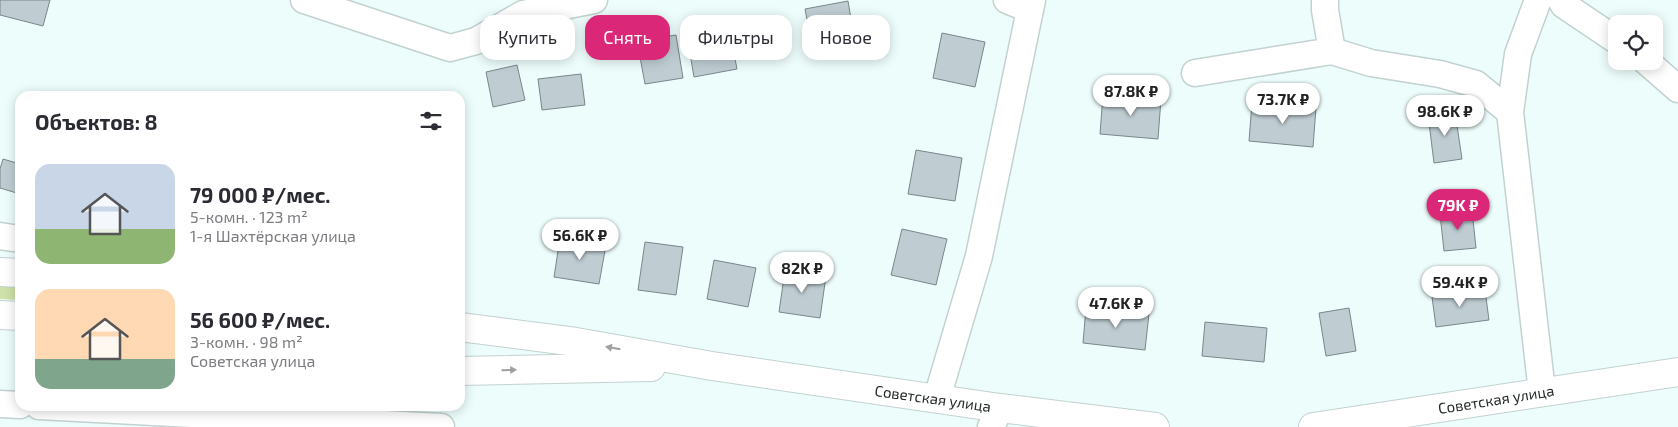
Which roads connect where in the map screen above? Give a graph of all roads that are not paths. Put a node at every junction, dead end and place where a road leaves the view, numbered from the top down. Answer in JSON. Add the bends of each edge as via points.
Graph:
{"nodes":[{"id":1,"x":304,"y":0,"type":"edge"},
{"id":2,"x":594,"y":0,"type":"edge"},
{"id":3,"x":1325,"y":0,"type":"edge"},
{"id":4,"x":1538,"y":0,"type":"edge"},
{"id":5,"x":1561,"y":0,"type":"edge"},
{"id":6,"x":1022,"y":3,"type":"edge"},
{"id":7,"x":1608,"y":35,"type":"edge"},
{"id":8,"x":1332,"y":51,"type":"junction"},
{"id":9,"x":1656,"y":70,"type":"edge"},
{"id":10,"x":1195,"y":73,"type":"dead end"},
{"id":11,"x":1678,"y":89,"type":"edge"},
{"id":12,"x":1510,"y":112,"type":"junction"},
{"id":13,"x":0,"y":236,"type":"edge"},
{"id":14,"x":15,"y":238,"type":"edge"},
{"id":15,"x":0,"y":272,"type":"edge"},
{"id":16,"x":15,"y":273,"type":"edge"},
{"id":17,"x":0,"y":315,"type":"edge"},
{"id":18,"x":15,"y":316,"type":"edge"},
{"id":19,"x":465,"y":328,"type":"edge"},
{"id":20,"x":712,"y":366,"type":"junction"},
{"id":21,"x":465,"y":371,"type":"edge"},
{"id":22,"x":1678,"y":372,"type":"edge"},
{"id":23,"x":1542,"y":392,"type":"junction"},
{"id":24,"x":937,"y":398,"type":"junction"},
{"id":25,"x":0,"y":404,"type":"edge"},
{"id":26,"x":15,"y":405,"type":"edge"},
{"id":27,"x":134,"y":411,"type":"edge"},
{"id":28,"x":995,"y":417,"type":"edge"},
{"id":29,"x":440,"y":427,"type":"edge"},
{"id":30,"x":1155,"y":427,"type":"edge"},
{"id":31,"x":1313,"y":427,"type":"edge"}],
"edges":[{"from":1,"to":2,"type":"street","via":[[450,48],[476,41],[523,14]]},
{"from":3,"to":8,"type":"street"},
{"from":4,"to":12,"type":"street","via":[[1518,54]]},
{"from":5,"to":7,"type":"street"},
{"from":6,"to":24,"type":"street","via":[[979,256]]},
{"from":8,"to":10,"type":"street"},
{"from":8,"to":12,"type":"street","via":[[1371,63],[1440,74],[1476,84]]},
{"from":9,"to":11,"type":"street"},
{"from":12,"to":23,"type":"street"},
{"from":13,"to":14,"type":"street"},
{"from":15,"to":16,"type":"main road"},
{"from":17,"to":18,"type":"main road"},
{"from":20,"to":19,"type":"main road","name":"Советская улица","one_way":true,"via":[[576,342]]},
{"from":21,"to":20,"type":"main road","name":"Советская улица","one_way":true},
{"from":20,"to":24,"type":"main road","name":"Советская улица"},
{"from":22,"to":23,"type":"main road","name":"Советская улица"},
{"from":23,"to":31,"type":"main road","name":"Советская улица"},
{"from":24,"to":28,"type":"main road","name":"Советская улица"},
{"from":25,"to":26,"type":"street"},
{"from":27,"to":29,"type":"street"},
{"from":28,"to":30,"type":"main road","name":"Советская улица"}]}
